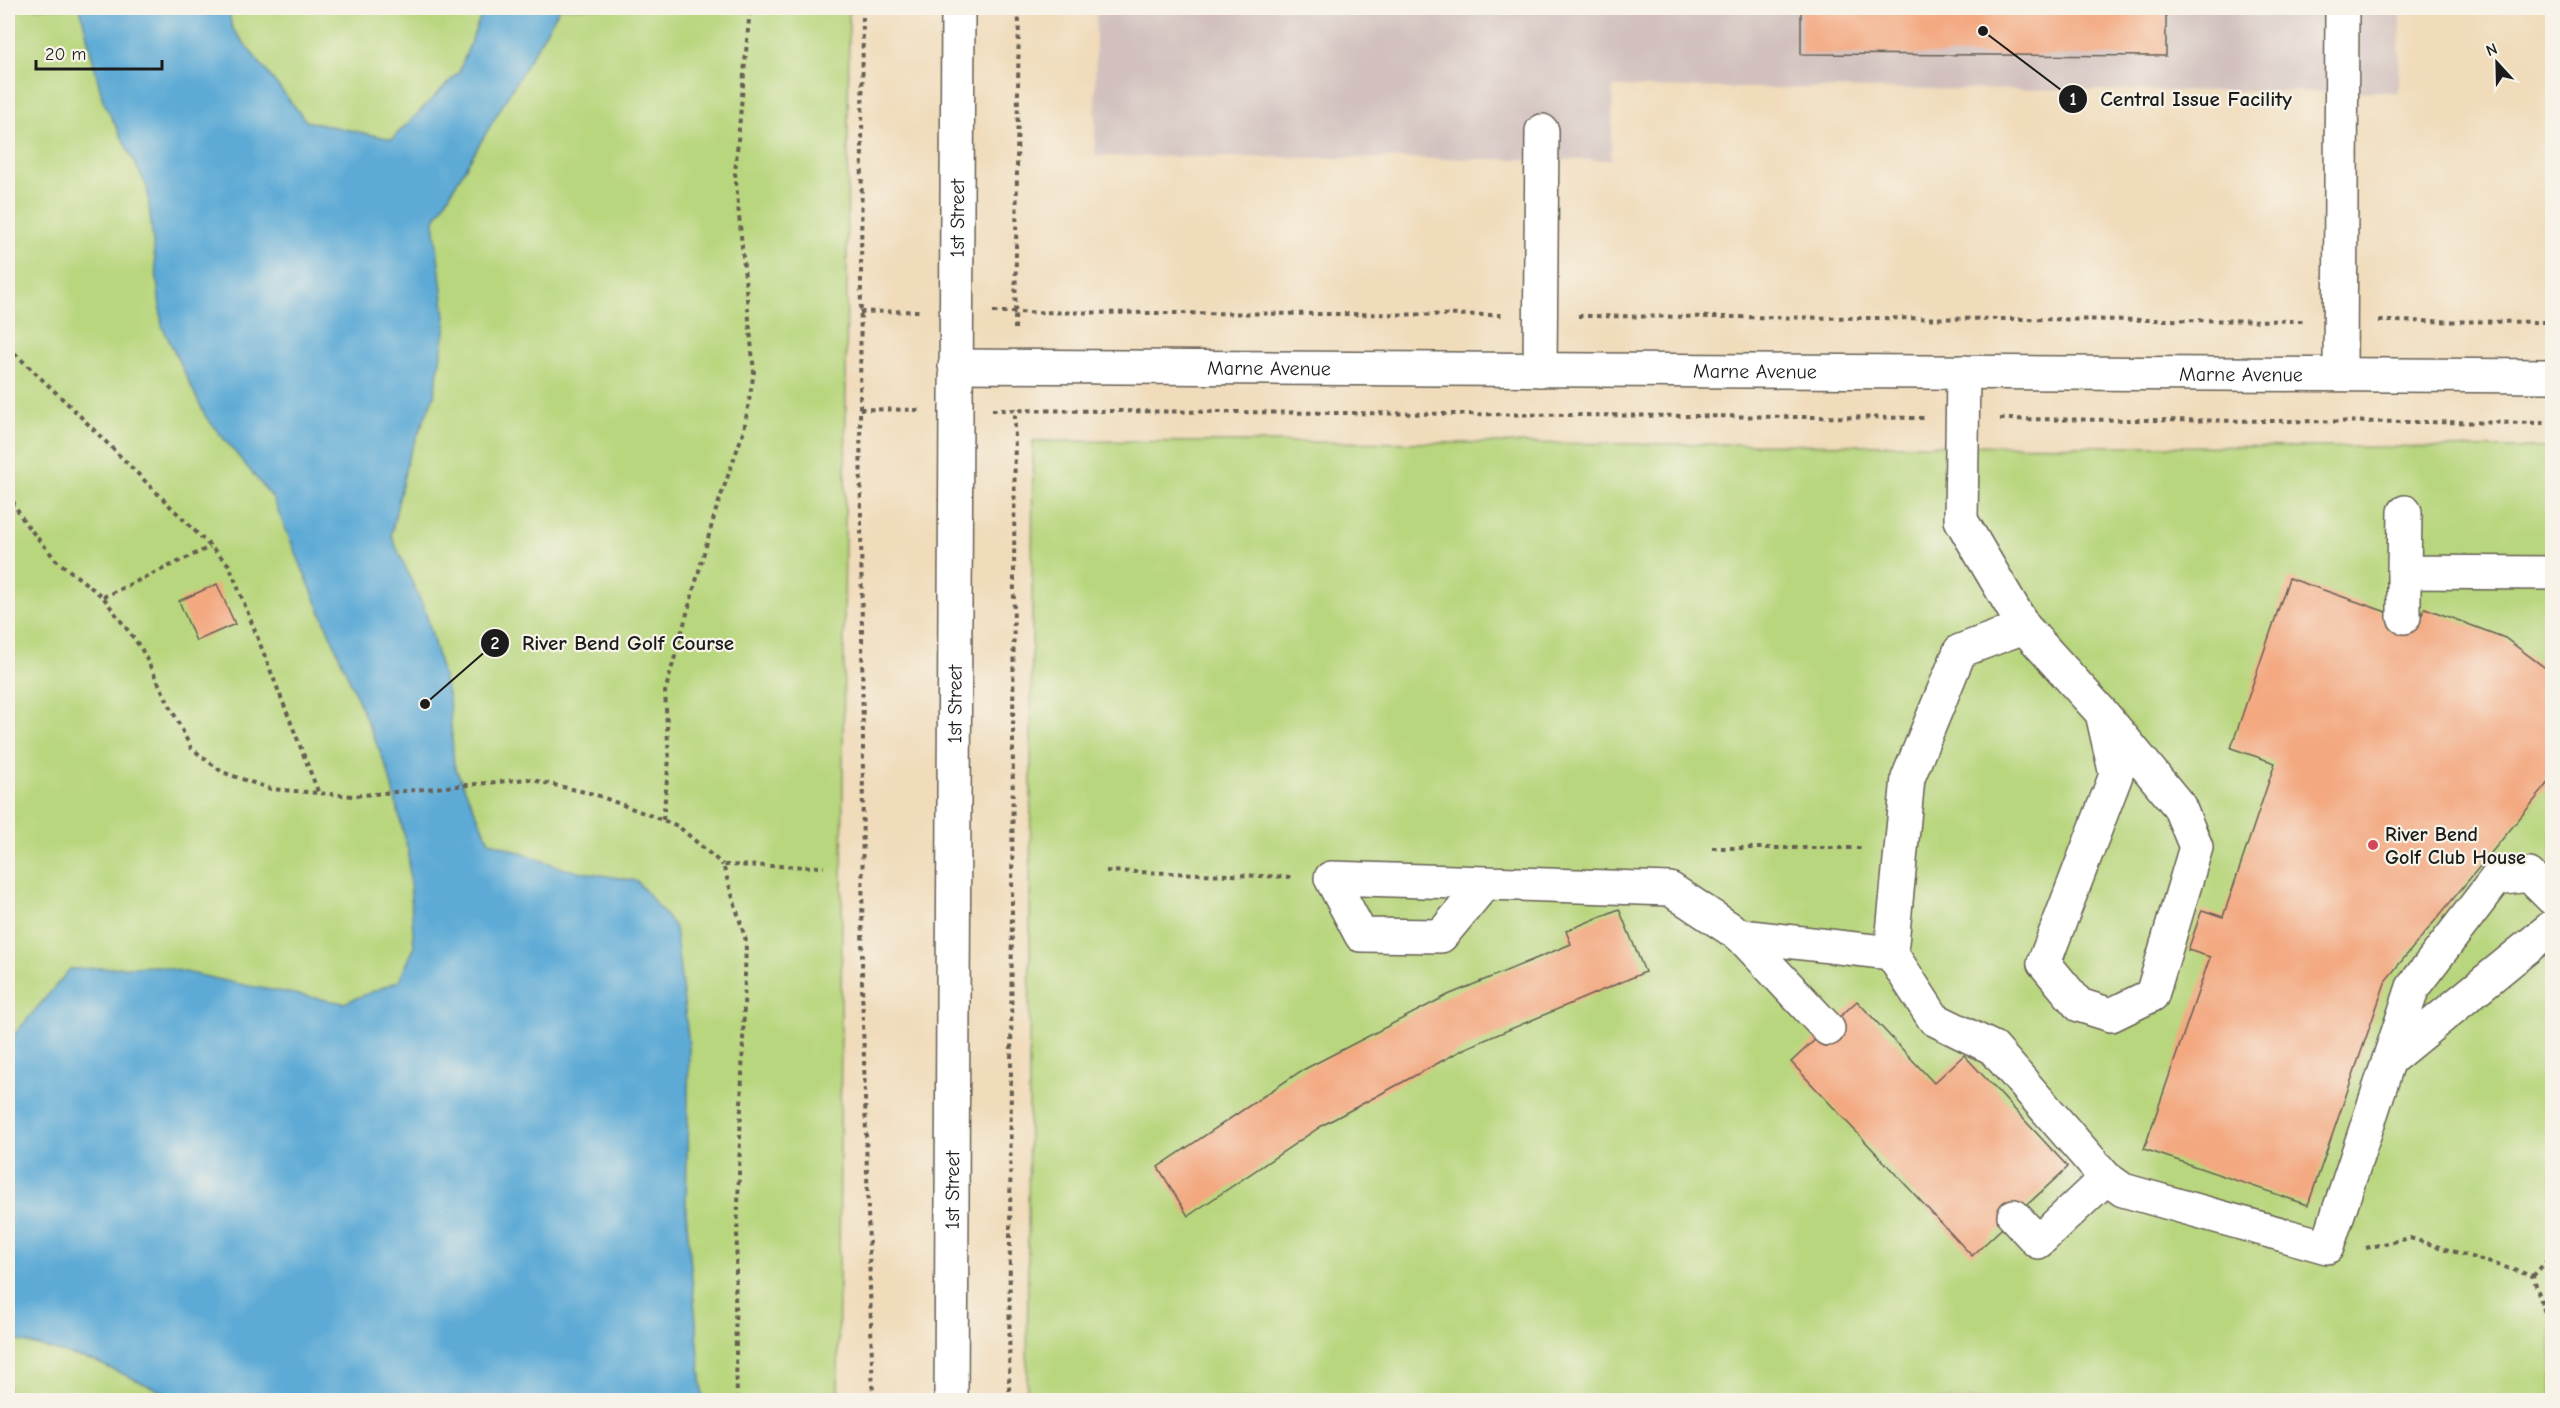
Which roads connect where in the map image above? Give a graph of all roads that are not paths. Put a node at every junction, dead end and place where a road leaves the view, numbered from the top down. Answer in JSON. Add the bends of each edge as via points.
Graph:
{"nodes":[{"id":1,"x":958,"y":8,"type":"edge"},
{"id":2,"x":2342,"y":8,"type":"edge"},
{"id":3,"x":1542,"y":131,"type":"dead end"},
{"id":4,"x":955,"y":366,"type":"junction"},
{"id":5,"x":1540,"y":370,"type":"junction"},
{"id":6,"x":1963,"y":372,"type":"junction"},
{"id":7,"x":2340,"y":374,"type":"junction"},
{"id":8,"x":2553,"y":375,"type":"edge"},
{"id":9,"x":2404,"y":512,"type":"dead end"},
{"id":10,"x":2404,"y":572,"type":"junction"},
{"id":11,"x":2553,"y":573,"type":"edge"},
{"id":12,"x":2404,"y":617,"type":"dead end"},
{"id":13,"x":2024,"y":627,"type":"junction"},
{"id":14,"x":2102,"y":713,"type":"junction"},
{"id":15,"x":1485,"y":883,"type":"junction"},
{"id":16,"x":2553,"y":898,"type":"edge"},
{"id":17,"x":2553,"y":927,"type":"edge"},
{"id":18,"x":1742,"y":936,"type":"junction"},
{"id":19,"x":1891,"y":953,"type":"junction"},
{"id":20,"x":1828,"y":1029,"type":"dead end"},
{"id":21,"x":2389,"y":1060,"type":"junction"},
{"id":22,"x":2106,"y":1178,"type":"junction"},
{"id":23,"x":2014,"y":1216,"type":"dead end"},
{"id":24,"x":951,"y":1401,"type":"edge"}],
"edges":[{"from":1,"to":4,"type":"street","name":"1st Street"},
{"from":2,"to":7,"type":"street"},
{"from":3,"to":5,"type":"street"},
{"from":4,"to":5,"type":"street","name":"Marne Avenue"},
{"from":4,"to":24,"type":"street","name":"1st Street"},
{"from":5,"to":6,"type":"street","name":"Marne Avenue"},
{"from":6,"to":7,"type":"street","name":"Marne Avenue"},
{"from":6,"to":13,"type":"street","via":[[1961,520]]},
{"from":7,"to":8,"type":"street","name":"Marne Avenue"},
{"from":9,"to":10,"type":"street"},
{"from":10,"to":11,"type":"street"},
{"from":10,"to":12,"type":"street"},
{"from":13,"to":14,"type":"street"},
{"from":13,"to":19,"type":"street","via":[[1960,651],[1908,778]]},
{"from":14,"to":14,"type":"street","via":[[2116,775],[2044,963],[2079,1005],[2111,1015],[2152,995],[2196,847],[2179,806]]},
{"from":15,"to":15,"type":"street","via":[[1441,936],[1361,935],[1331,878]]},
{"from":15,"to":18,"type":"street","via":[[1670,889]]},
{"from":16,"to":21,"type":"street","via":[[2529,875],[2496,879],[2414,987]]},
{"from":17,"to":21,"type":"street"},
{"from":18,"to":19,"type":"street"},
{"from":18,"to":20,"type":"street"},
{"from":19,"to":22,"type":"street","via":[[1934,1019],[1993,1048]]},
{"from":21,"to":22,"type":"street","via":[[2327,1247],[2122,1190]]},
{"from":22,"to":23,"type":"street","via":[[2037,1242]]}]}
